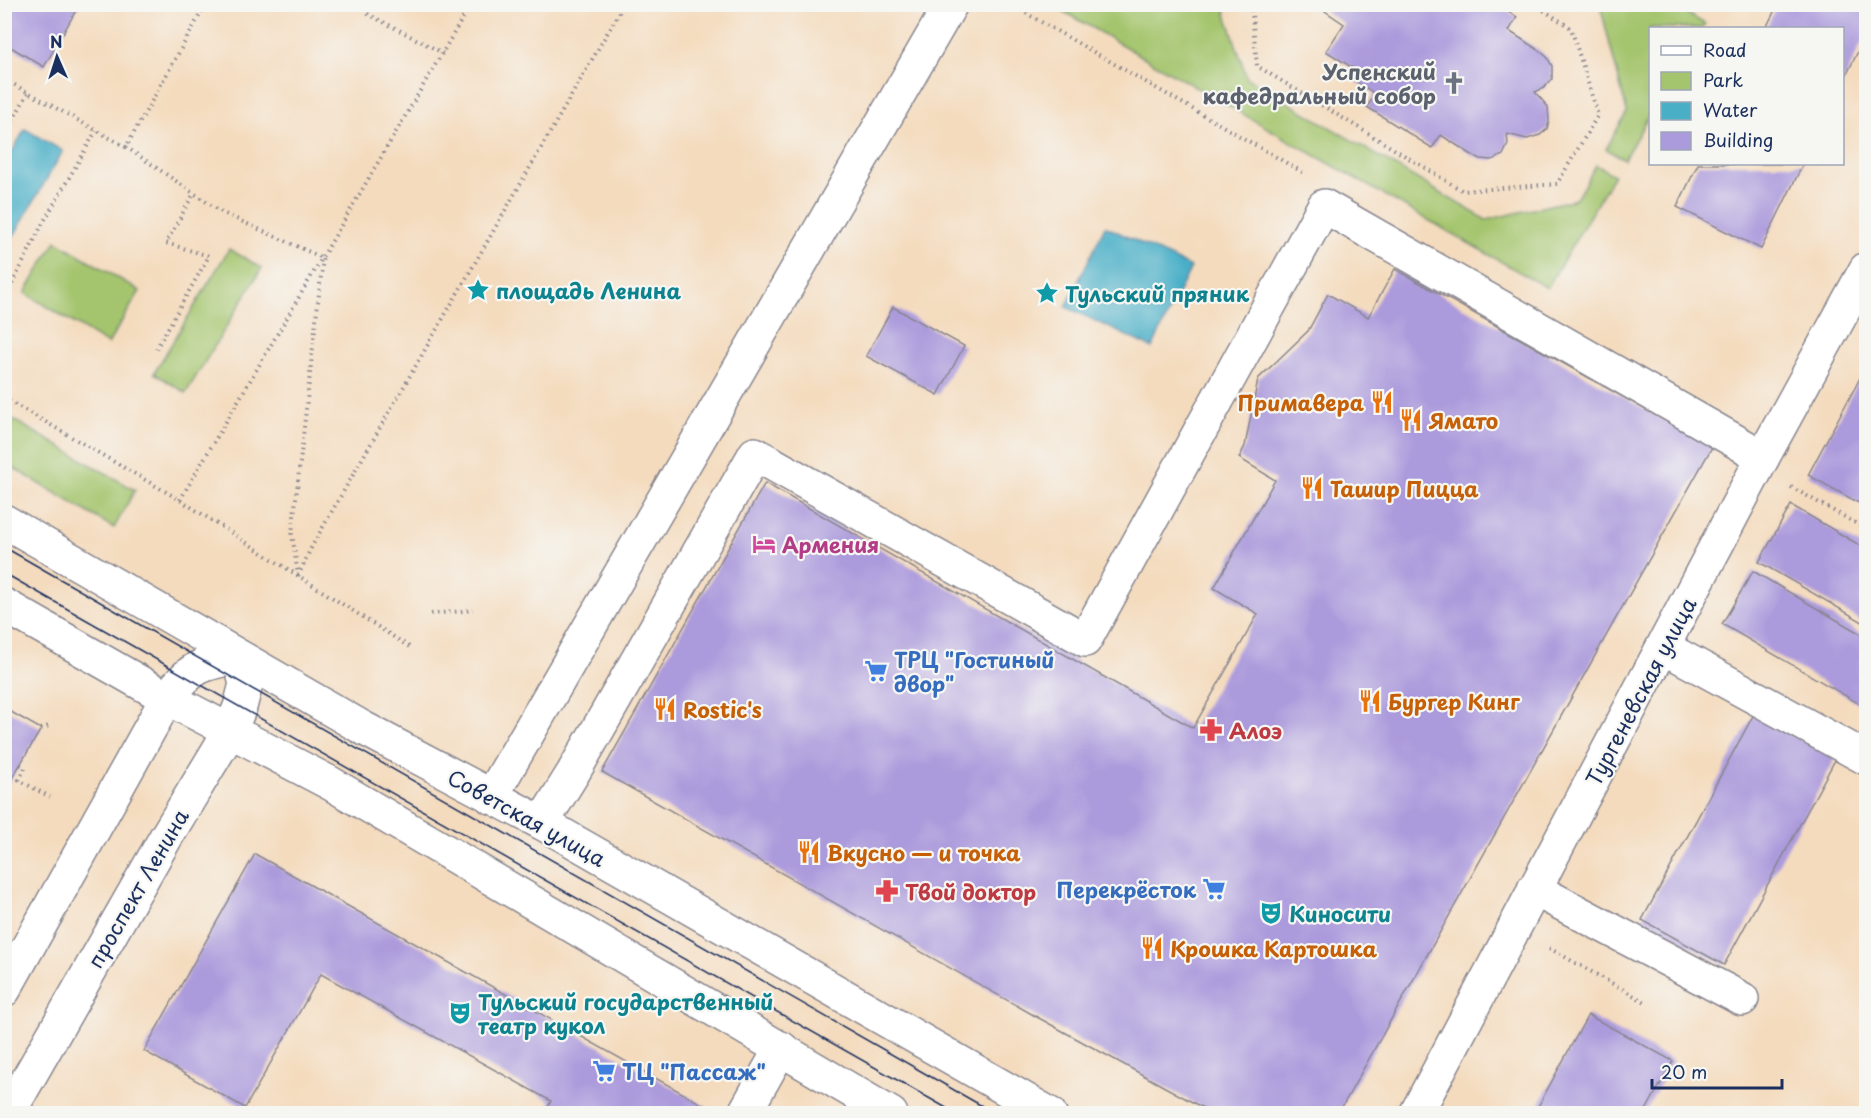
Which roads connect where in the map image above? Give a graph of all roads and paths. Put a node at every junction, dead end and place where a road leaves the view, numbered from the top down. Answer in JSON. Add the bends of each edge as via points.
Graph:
{"nodes":[{"id":1,"x":206,"y":4,"type":"edge"},
{"id":2,"x":371,"y":4,"type":"edge"},
{"id":3,"x":471,"y":4,"type":"edge"},
{"id":4,"x":624,"y":4,"type":"edge"},
{"id":5,"x":951,"y":4,"type":"edge"},
{"id":6,"x":1251,"y":4,"type":"edge"},
{"id":7,"x":1534,"y":4,"type":"edge"},
{"id":8,"x":443,"y":52,"type":"junction"},
{"id":9,"x":4,"y":80,"type":"edge"},
{"id":10,"x":28,"y":93,"type":"junction"},
{"id":11,"x":96,"y":131,"type":"junction"},
{"id":12,"x":4,"y":136,"type":"edge"},
{"id":13,"x":126,"y":147,"type":"junction"},
{"id":14,"x":194,"y":193,"type":"junction"},
{"id":15,"x":323,"y":258,"type":"junction"},
{"id":16,"x":1866,"y":269,"type":"edge"},
{"id":17,"x":4,"y":300,"type":"edge"},
{"id":18,"x":156,"y":349,"type":"dead end"},
{"id":19,"x":4,"y":398,"type":"edge"},
{"id":20,"x":1763,"y":457,"type":"junction"},
{"id":21,"x":1785,"y":484,"type":"dead end"},
{"id":22,"x":180,"y":500,"type":"junction"},
{"id":23,"x":4,"y":521,"type":"edge"},
{"id":24,"x":1866,"y":529,"type":"edge"},
{"id":25,"x":298,"y":576,"type":"junction"},
{"id":26,"x":4,"y":605,"type":"edge"},
{"id":27,"x":473,"y":610,"type":"dead end"},
{"id":28,"x":431,"y":614,"type":"dead end"},
{"id":29,"x":1663,"y":647,"type":"junction"},
{"id":30,"x":411,"y":648,"type":"dead end"},
{"id":31,"x":239,"y":657,"type":"junction"},
{"id":32,"x":167,"y":698,"type":"junction"},
{"id":33,"x":51,"y":725,"type":"dead end"},
{"id":34,"x":41,"y":729,"type":"dead end"},
{"id":35,"x":230,"y":731,"type":"junction"},
{"id":36,"x":1866,"y":758,"type":"edge"},
{"id":37,"x":20,"y":765,"type":"dead end"},
{"id":38,"x":50,"y":797,"type":"dead end"},
{"id":39,"x":491,"y":797,"type":"junction"},
{"id":40,"x":542,"y":823,"type":"junction"},
{"id":41,"x":1534,"y":889,"type":"junction"},
{"id":42,"x":1540,"y":944,"type":"dead end"},
{"id":43,"x":4,"y":990,"type":"edge"},
{"id":44,"x":1742,"y":999,"type":"dead end"},
{"id":45,"x":1647,"y":1003,"type":"dead end"},
{"id":46,"x":782,"y":1048,"type":"junction"},
{"id":47,"x":8,"y":1113,"type":"edge"},
{"id":48,"x":744,"y":1113,"type":"edge"},
{"id":49,"x":891,"y":1113,"type":"edge"},
{"id":50,"x":1050,"y":1113,"type":"edge"},
{"id":51,"x":1416,"y":1113,"type":"edge"}],
"edges":[{"from":1,"to":13,"type":"path"},
{"from":2,"to":8,"type":"path","via":[[366,13]]},
{"from":3,"to":8,"type":"path"},
{"from":4,"to":25,"type":"path"},
{"from":5,"to":39,"type":"main road"},
{"from":6,"to":7,"type":"path","via":[[1257,66],[1462,191],[1557,184],[1598,115],[1571,28]]},
{"from":8,"to":15,"type":"path"},
{"from":9,"to":10,"type":"path"},
{"from":10,"to":11,"type":"path"},
{"from":10,"to":12,"type":"path"},
{"from":11,"to":13,"type":"path"},
{"from":11,"to":17,"type":"path"},
{"from":13,"to":14,"type":"path"},
{"from":14,"to":15,"type":"path","via":[[224,213]]},
{"from":14,"to":18,"type":"path","via":[[166,243],[209,256]]},
{"from":15,"to":22,"type":"path"},
{"from":15,"to":25,"type":"path","via":[[292,534]]},
{"from":16,"to":20,"type":"main road","name":"Тургеневская улица"},
{"from":19,"to":22,"type":"path"},
{"from":20,"to":29,"type":"main road","name":"Тургеневская улица"},
{"from":20,"to":40,"type":"main road","via":[[1630,391],[1324,206],[1085,640],[755,454]]},
{"from":21,"to":24,"type":"path"},
{"from":22,"to":25,"type":"path"},
{"from":23,"to":31,"type":"main road","name":"Советская улица"},
{"from":25,"to":30,"type":"path"},
{"from":26,"to":32,"type":"main road"},
{"from":27,"to":28,"type":"path"},
{"from":29,"to":36,"type":"main road"},
{"from":29,"to":41,"type":"main road","name":"Тургеневская улица"},
{"from":31,"to":32,"type":"main road","via":[[207,662],[185,676]]},
{"from":31,"to":35,"type":"main road","name":"проспект Ленина","via":[[246,684]]},
{"from":31,"to":39,"type":"main road","name":"Советская улица"},
{"from":32,"to":35,"type":"main road"},
{"from":32,"to":43,"type":"main road"},
{"from":33,"to":34,"type":"path"},
{"from":35,"to":46,"type":"main road","via":[[330,783]]},
{"from":35,"to":47,"type":"main road","name":"проспект Ленина"},
{"from":37,"to":38,"type":"path","via":[[25,768],[19,780]]},
{"from":39,"to":40,"type":"main road","name":"Советская улица"},
{"from":40,"to":50,"type":"main road","name":"Советская улица"},
{"from":41,"to":44,"type":"main road"},
{"from":41,"to":51,"type":"main road","name":"Тургеневская улица"},
{"from":42,"to":45,"type":"path"},
{"from":46,"to":48,"type":"main road"},
{"from":46,"to":49,"type":"main road"}]}
